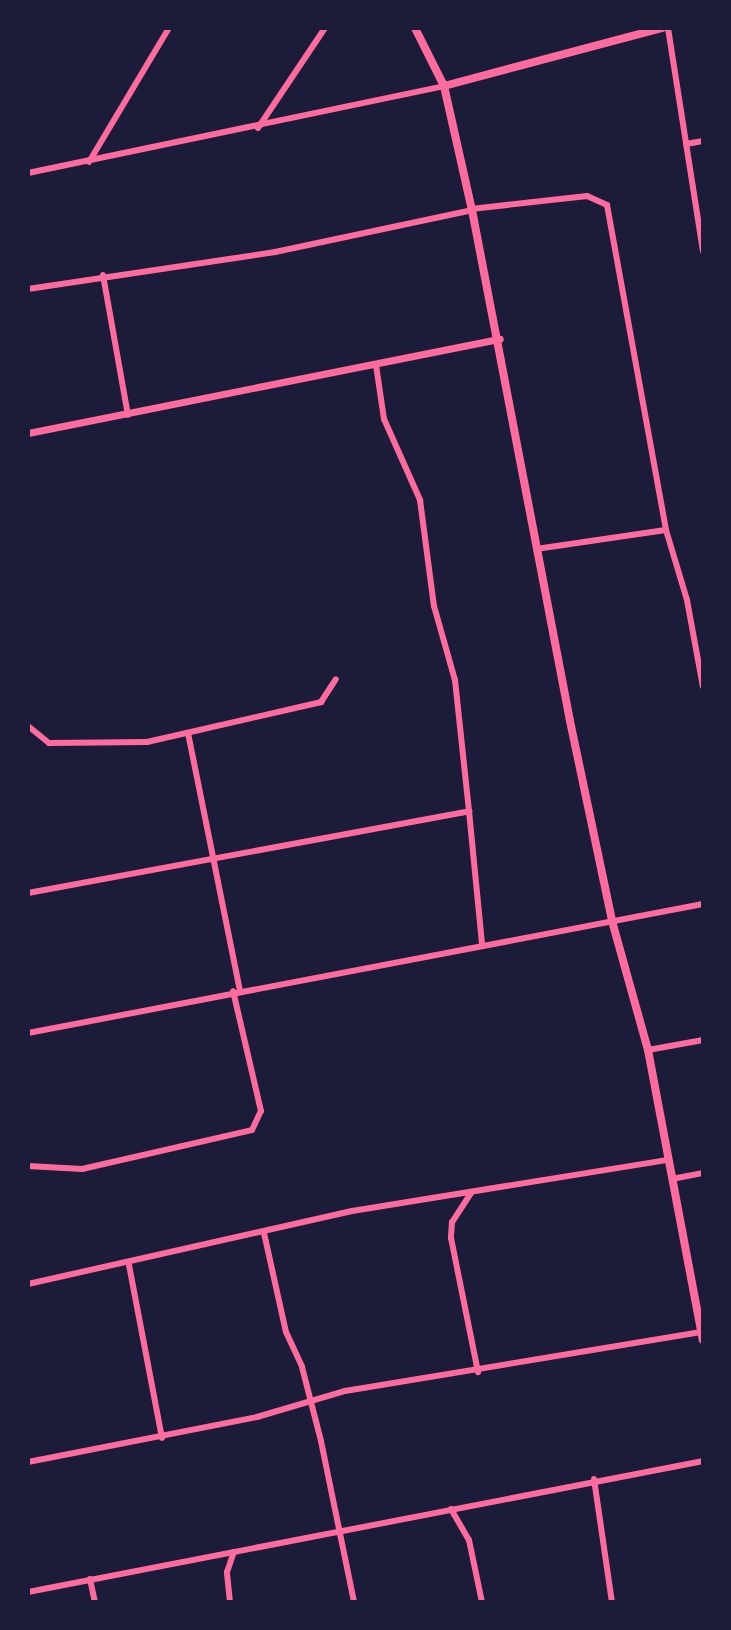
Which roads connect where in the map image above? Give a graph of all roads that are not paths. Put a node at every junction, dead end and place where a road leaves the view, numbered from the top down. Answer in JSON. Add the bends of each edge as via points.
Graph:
{"nodes":[{"id":1,"x":169,"y":28,"type":"edge"},
{"id":2,"x":325,"y":28,"type":"edge"},
{"id":3,"x":415,"y":28,"type":"edge"},
{"id":4,"x":665,"y":28,"type":"edge"},
{"id":5,"x":444,"y":86,"type":"junction"},
{"id":6,"x":258,"y":128,"type":"junction"},
{"id":7,"x":703,"y":141,"type":"edge"},
{"id":8,"x":686,"y":144,"type":"junction"},
{"id":9,"x":89,"y":162,"type":"junction"},
{"id":10,"x":28,"y":173,"type":"edge"},
{"id":11,"x":472,"y":209,"type":"junction"},
{"id":12,"x":703,"y":249,"type":"edge"},
{"id":13,"x":103,"y":275,"type":"junction"},
{"id":14,"x":28,"y":289,"type":"edge"},
{"id":15,"x":500,"y":339,"type":"junction"},
{"id":16,"x":376,"y":365,"type":"junction"},
{"id":17,"x":128,"y":415,"type":"junction"},
{"id":18,"x":28,"y":433,"type":"edge"},
{"id":19,"x":666,"y":530,"type":"junction"},
{"id":20,"x":536,"y":549,"type":"junction"},
{"id":21,"x":336,"y":679,"type":"dead end"},
{"id":22,"x":703,"y":687,"type":"edge"},
{"id":23,"x":28,"y":726,"type":"edge"},
{"id":24,"x":188,"y":733,"type":"junction"},
{"id":25,"x":469,"y":811,"type":"junction"},
{"id":26,"x":211,"y":861,"type":"junction"},
{"id":27,"x":28,"y":893,"type":"edge"},
{"id":28,"x":703,"y":904,"type":"edge"},
{"id":29,"x":612,"y":921,"type":"junction"},
{"id":30,"x":482,"y":943,"type":"junction"},
{"id":31,"x":236,"y":990,"type":"junction"},
{"id":32,"x":28,"y":1033,"type":"edge"},
{"id":33,"x":703,"y":1040,"type":"edge"},
{"id":34,"x":648,"y":1050,"type":"junction"},
{"id":35,"x":668,"y":1160,"type":"junction"},
{"id":36,"x":28,"y":1166,"type":"edge"},
{"id":37,"x":703,"y":1173,"type":"edge"},
{"id":38,"x":672,"y":1179,"type":"junction"},
{"id":39,"x":471,"y":1193,"type":"junction"},
{"id":40,"x":264,"y":1233,"type":"junction"},
{"id":41,"x":129,"y":1265,"type":"junction"},
{"id":42,"x":28,"y":1284,"type":"edge"},
{"id":43,"x":699,"y":1302,"type":"edge"},
{"id":44,"x":702,"y":1336,"type":"edge"},
{"id":45,"x":478,"y":1372,"type":"junction"},
{"id":46,"x":309,"y":1399,"type":"junction"},
{"id":47,"x":162,"y":1438,"type":"junction"},
{"id":48,"x":703,"y":1461,"type":"edge"},
{"id":49,"x":28,"y":1462,"type":"edge"},
{"id":50,"x":594,"y":1479,"type":"junction"},
{"id":51,"x":451,"y":1509,"type":"junction"},
{"id":52,"x":338,"y":1531,"type":"junction"},
{"id":53,"x":234,"y":1552,"type":"junction"},
{"id":54,"x":90,"y":1579,"type":"junction"},
{"id":55,"x":28,"y":1592,"type":"edge"},
{"id":56,"x":95,"y":1602,"type":"edge"},
{"id":57,"x":230,"y":1602,"type":"edge"},
{"id":58,"x":354,"y":1602,"type":"edge"},
{"id":59,"x":482,"y":1602,"type":"edge"},
{"id":60,"x":612,"y":1602,"type":"edge"}],
"edges":[{"from":1,"to":9,"type":"street"},
{"from":2,"to":6,"type":"street"},
{"from":3,"to":5,"type":"main road"},
{"from":4,"to":5,"type":"main road"},
{"from":4,"to":8,"type":"street"},
{"from":5,"to":6,"type":"street"},
{"from":5,"to":11,"type":"main road"},
{"from":6,"to":9,"type":"street"},
{"from":7,"to":8,"type":"street"},
{"from":8,"to":12,"type":"street"},
{"from":9,"to":10,"type":"street"},
{"from":11,"to":13,"type":"street","via":[[275,252]]},
{"from":11,"to":15,"type":"main road"},
{"from":11,"to":19,"type":"street","via":[[587,196],[607,205]]},
{"from":13,"to":14,"type":"street"},
{"from":13,"to":17,"type":"street"},
{"from":15,"to":16,"type":"street"},
{"from":15,"to":20,"type":"main road"},
{"from":16,"to":17,"type":"street"},
{"from":16,"to":25,"type":"street","via":[[384,419],[420,500],[434,606],[455,680]]},
{"from":17,"to":18,"type":"street"},
{"from":19,"to":20,"type":"street"},
{"from":19,"to":22,"type":"street"},
{"from":20,"to":29,"type":"main road"},
{"from":21,"to":24,"type":"street","via":[[321,702]]},
{"from":23,"to":24,"type":"street","via":[[49,743],[65,745],[147,742]]},
{"from":24,"to":26,"type":"street"},
{"from":25,"to":26,"type":"street"},
{"from":25,"to":30,"type":"street"},
{"from":26,"to":27,"type":"street"},
{"from":26,"to":31,"type":"street"},
{"from":28,"to":29,"type":"street"},
{"from":29,"to":30,"type":"street"},
{"from":29,"to":34,"type":"main road"},
{"from":30,"to":31,"type":"street"},
{"from":31,"to":32,"type":"street"},
{"from":31,"to":36,"type":"street","via":[[261,1111],[252,1130],[82,1169]]},
{"from":33,"to":34,"type":"street"},
{"from":34,"to":35,"type":"main road"},
{"from":35,"to":38,"type":"main road"},
{"from":35,"to":39,"type":"street"},
{"from":37,"to":38,"type":"street"},
{"from":38,"to":43,"type":"main road"},
{"from":39,"to":40,"type":"street","via":[[352,1211]]},
{"from":39,"to":45,"type":"street","via":[[452,1222],[451,1238]]},
{"from":40,"to":41,"type":"street"},
{"from":40,"to":46,"type":"street","via":[[286,1332]]},
{"from":41,"to":42,"type":"street"},
{"from":41,"to":47,"type":"street"},
{"from":43,"to":44,"type":"main road"},
{"from":44,"to":45,"type":"street"},
{"from":45,"to":46,"type":"street"},
{"from":46,"to":47,"type":"street"},
{"from":46,"to":52,"type":"street"},
{"from":47,"to":49,"type":"street"},
{"from":48,"to":50,"type":"street"},
{"from":50,"to":51,"type":"street"},
{"from":50,"to":60,"type":"street"},
{"from":51,"to":52,"type":"street"},
{"from":51,"to":59,"type":"street","via":[[469,1540]]},
{"from":52,"to":53,"type":"street"},
{"from":52,"to":58,"type":"street"},
{"from":53,"to":54,"type":"street"},
{"from":53,"to":57,"type":"street","via":[[227,1572]]},
{"from":54,"to":55,"type":"street"},
{"from":54,"to":56,"type":"street"}]}
